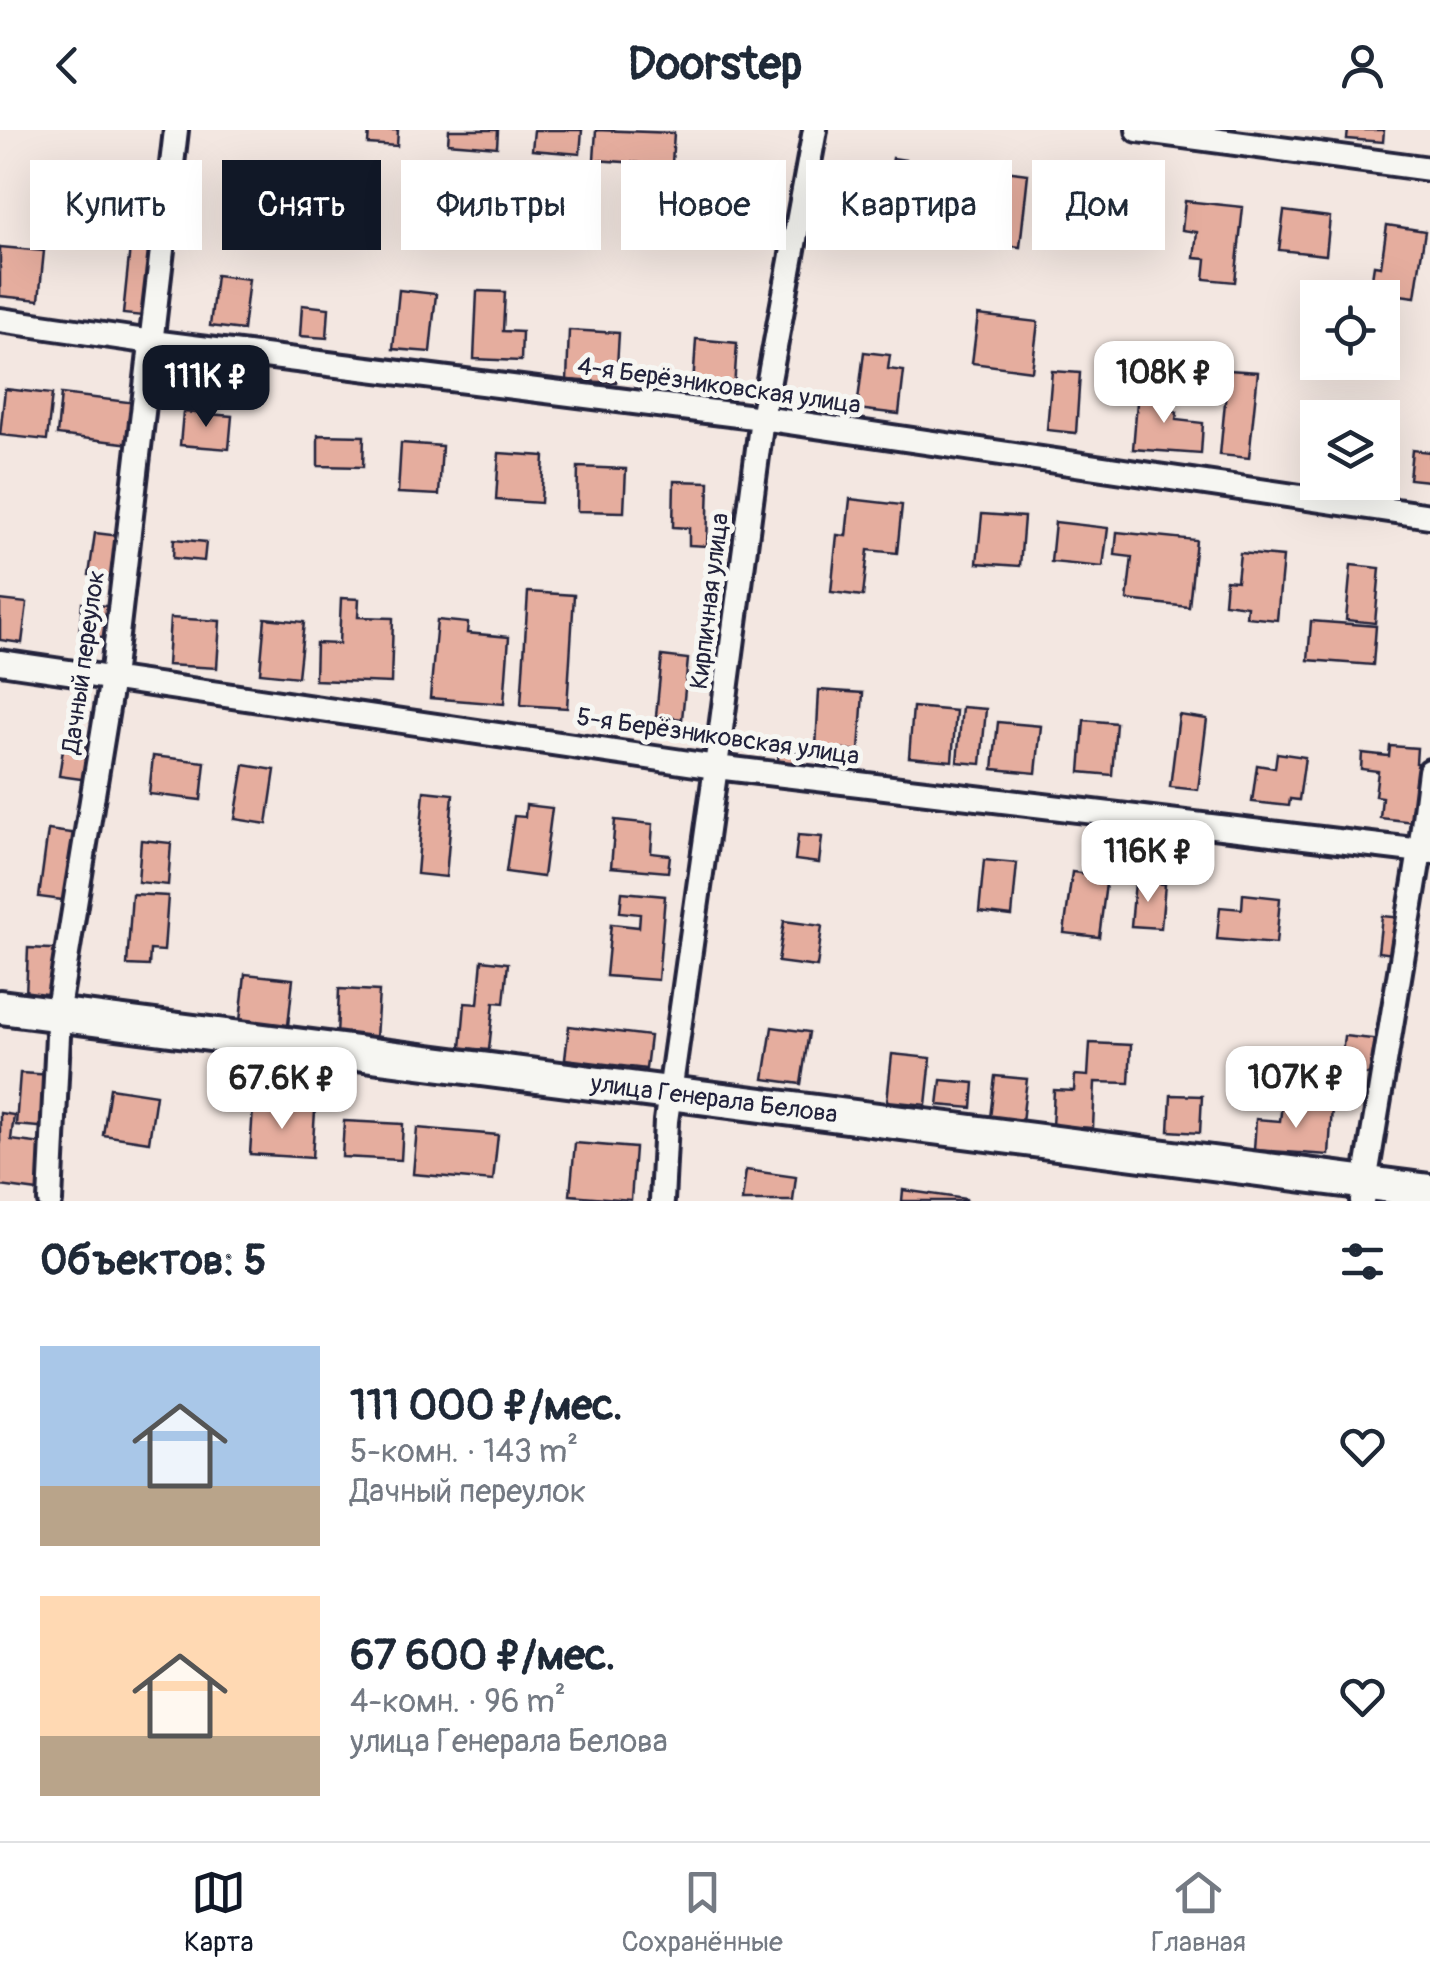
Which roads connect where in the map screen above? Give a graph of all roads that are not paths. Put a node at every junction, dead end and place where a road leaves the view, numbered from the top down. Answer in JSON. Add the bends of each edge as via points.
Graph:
{"nodes":[{"id":1,"x":176,"y":130,"type":"edge"},
{"id":2,"x":815,"y":130,"type":"edge"},
{"id":3,"x":1138,"y":130,"type":"edge"},
{"id":4,"x":1430,"y":169,"type":"edge"},
{"id":5,"x":0,"y":320,"type":"edge"},
{"id":6,"x":152,"y":342,"type":"junction"},
{"id":7,"x":762,"y":418,"type":"junction"},
{"id":8,"x":1430,"y":516,"type":"edge"},
{"id":9,"x":0,"y":662,"type":"edge"},
{"id":10,"x":112,"y":678,"type":"junction"},
{"id":11,"x":716,"y":767,"type":"junction"},
{"id":12,"x":1430,"y":771,"type":"edge"},
{"id":13,"x":1425,"y":851,"type":"edge"},
{"id":14,"x":0,"y":1006,"type":"edge"},
{"id":15,"x":57,"y":1015,"type":"junction"},
{"id":16,"x":670,"y":1092,"type":"junction"},
{"id":17,"x":1363,"y":1191,"type":"edge"},
{"id":18,"x":1430,"y":1191,"type":"edge"},
{"id":19,"x":50,"y":1201,"type":"edge"},
{"id":20,"x":662,"y":1201,"type":"edge"}],
"edges":[{"from":1,"to":6,"type":"street","name":"Дачный переулок"},
{"from":2,"to":7,"type":"street","name":"Кирпичная улица"},
{"from":3,"to":4,"type":"street"},
{"from":5,"to":6,"type":"street","name":"4-я Берёзниковская улица"},
{"from":6,"to":7,"type":"street","name":"4-я Берёзниковская улица"},
{"from":6,"to":10,"type":"street","name":"Дачный переулок"},
{"from":7,"to":8,"type":"street","name":"4-я Берёзниковская улица"},
{"from":7,"to":11,"type":"street","name":"Кирпичная улица"},
{"from":9,"to":10,"type":"street","name":"5-я Берёзниковская улица"},
{"from":10,"to":11,"type":"street","name":"5-я Берёзниковская улица"},
{"from":10,"to":15,"type":"street","name":"Дачный переулок"},
{"from":11,"to":13,"type":"street","name":"5-я Берёзниковская улица"},
{"from":11,"to":16,"type":"street","name":"Кирпичная улица"},
{"from":12,"to":13,"type":"street"},
{"from":13,"to":17,"type":"street"},
{"from":14,"to":15,"type":"main road","name":"улица Генерала Белова"},
{"from":15,"to":16,"type":"main road","name":"улица Генерала Белова"},
{"from":15,"to":19,"type":"street","name":"Дачный переулок"},
{"from":16,"to":17,"type":"main road","name":"улица Генерала Белова"},
{"from":16,"to":20,"type":"street","name":"Кирпичная улица"},
{"from":17,"to":18,"type":"main road","name":"улица Генерала Белова"}]}
